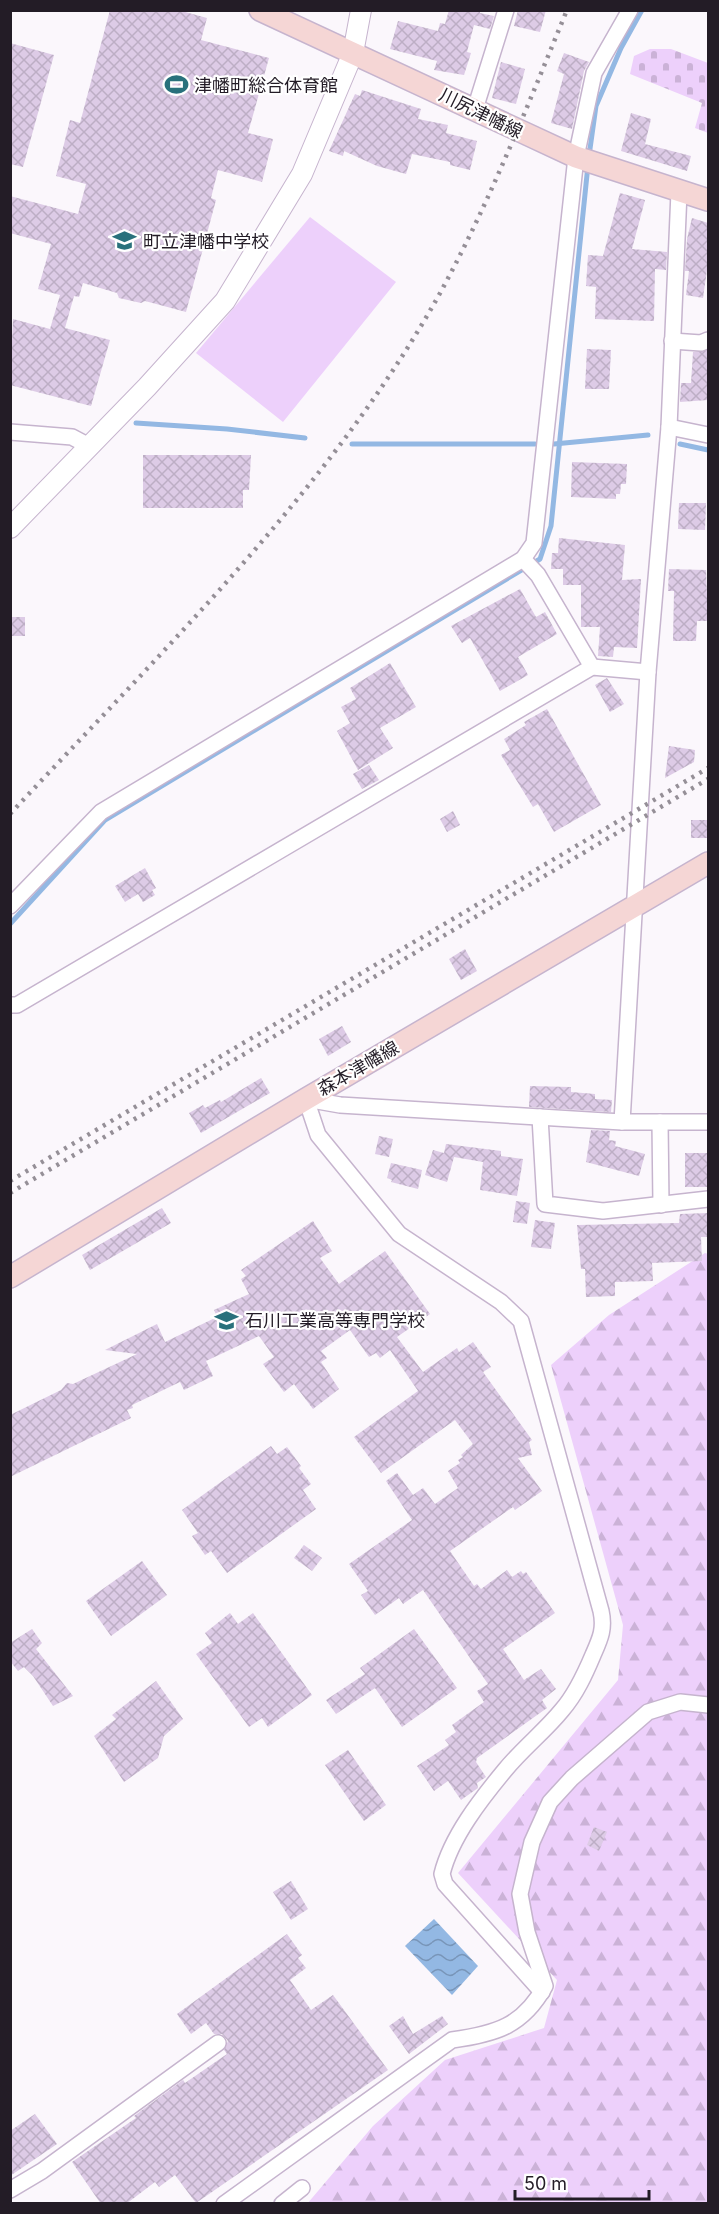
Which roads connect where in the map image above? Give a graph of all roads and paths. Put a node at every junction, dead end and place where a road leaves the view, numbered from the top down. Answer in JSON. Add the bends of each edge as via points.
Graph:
{"nodes":[{"id":1,"x":260,"y":10,"type":"edge"},
{"id":2,"x":361,"y":10,"type":"edge"},
{"id":3,"x":506,"y":10,"type":"edge"},
{"id":4,"x":630,"y":10,"type":"edge"},
{"id":5,"x":352,"y":53,"type":"junction"},
{"id":6,"x":475,"y":109,"type":"junction"},
{"id":7,"x":586,"y":160,"type":"junction"},
{"id":8,"x":679,"y":192,"type":"junction"},
{"id":9,"x":708,"y":200,"type":"edge"},
{"id":10,"x":708,"y":340,"type":"edge"},
{"id":11,"x":672,"y":341,"type":"junction"},
{"id":12,"x":669,"y":427,"type":"junction"},
{"id":13,"x":10,"y":432,"type":"edge"},
{"id":14,"x":708,"y":435,"type":"edge"},
{"id":15,"x":89,"y":446,"type":"junction"},
{"id":16,"x":10,"y":528,"type":"edge"},
{"id":17,"x":524,"y":560,"type":"junction"},
{"id":18,"x":592,"y":667,"type":"junction"},
{"id":19,"x":648,"y":672,"type":"junction"},
{"id":20,"x":708,"y":863,"type":"edge"},
{"id":21,"x":636,"y":905,"type":"junction"},
{"id":22,"x":10,"y":906,"type":"edge"},
{"id":23,"x":10,"y":1005,"type":"edge"},
{"id":24,"x":306,"y":1099,"type":"junction"},
{"id":25,"x":540,"y":1117,"type":"junction"},
{"id":26,"x":622,"y":1122,"type":"junction"},
{"id":27,"x":660,"y":1122,"type":"junction"},
{"id":28,"x":708,"y":1122,"type":"edge"},
{"id":29,"x":708,"y":1199,"type":"edge"},
{"id":30,"x":661,"y":1205,"type":"junction"},
{"id":31,"x":10,"y":1277,"type":"edge"},
{"id":32,"x":708,"y":1705,"type":"edge"},
{"id":33,"x":542,"y":1992,"type":"junction"},
{"id":34,"x":218,"y":2043,"type":"dead end"},
{"id":35,"x":302,"y":2188,"type":"dead end"},
{"id":36,"x":10,"y":2190,"type":"edge"},
{"id":37,"x":224,"y":2204,"type":"edge"},
{"id":38,"x":282,"y":2204,"type":"edge"}],
"edges":[{"from":1,"to":5,"type":"main road","name":"川尻津幡線"},
{"from":2,"to":5,"type":"street"},
{"from":3,"to":6,"type":"street"},
{"from":4,"to":7,"type":"street","via":[[594,73]]},
{"from":5,"to":6,"type":"main road","name":"川尻津幡線"},
{"from":5,"to":15,"type":"street","via":[[302,174],[225,301]]},
{"from":6,"to":7,"type":"main road","name":"川尻津幡線"},
{"from":7,"to":8,"type":"main road","name":"川尻津幡線"},
{"from":7,"to":17,"type":"street","via":[[534,543]]},
{"from":8,"to":9,"type":"main road","name":"川尻津幡線"},
{"from":8,"to":11,"type":"street"},
{"from":10,"to":11,"type":"street"},
{"from":11,"to":12,"type":"street"},
{"from":12,"to":14,"type":"street"},
{"from":12,"to":19,"type":"street"},
{"from":13,"to":15,"type":"street","via":[[72,437]]},
{"from":15,"to":16,"type":"street"},
{"from":17,"to":18,"type":"street","via":[[538,575]]},
{"from":17,"to":22,"type":"street","via":[[101,812]]},
{"from":18,"to":19,"type":"street"},
{"from":18,"to":23,"type":"street","via":[[17,1005]]},
{"from":19,"to":21,"type":"street"},
{"from":20,"to":21,"type":"main road","name":"森本津幡線"},
{"from":21,"to":24,"type":"main road","name":"森本津幡線"},
{"from":21,"to":26,"type":"street"},
{"from":24,"to":25,"type":"street","via":[[340,1105]]},
{"from":24,"to":31,"type":"main road","name":"森本津幡線"},
{"from":24,"to":33,"type":"street","via":[[318,1135],[399,1234],[501,1302],[521,1321],[601,1611],[601,1637],[581,1683],[486,1795],[455,1841],[442,1874],[445,1884]]},
{"from":25,"to":26,"type":"street"},
{"from":25,"to":30,"type":"street","via":[[545,1204],[603,1211]]},
{"from":26,"to":27,"type":"street"},
{"from":27,"to":28,"type":"street"},
{"from":27,"to":30,"type":"street"},
{"from":29,"to":30,"type":"street"},
{"from":32,"to":33,"type":"street","via":[[680,1702],[648,1712],[550,1802],[532,1842],[520,1894],[527,1932],[545,1986]]},
{"from":33,"to":37,"type":"street","via":[[533,2008],[512,2023],[480,2036],[453,2040]]},
{"from":34,"to":36,"type":"street"},
{"from":35,"to":38,"type":"street"}]}
